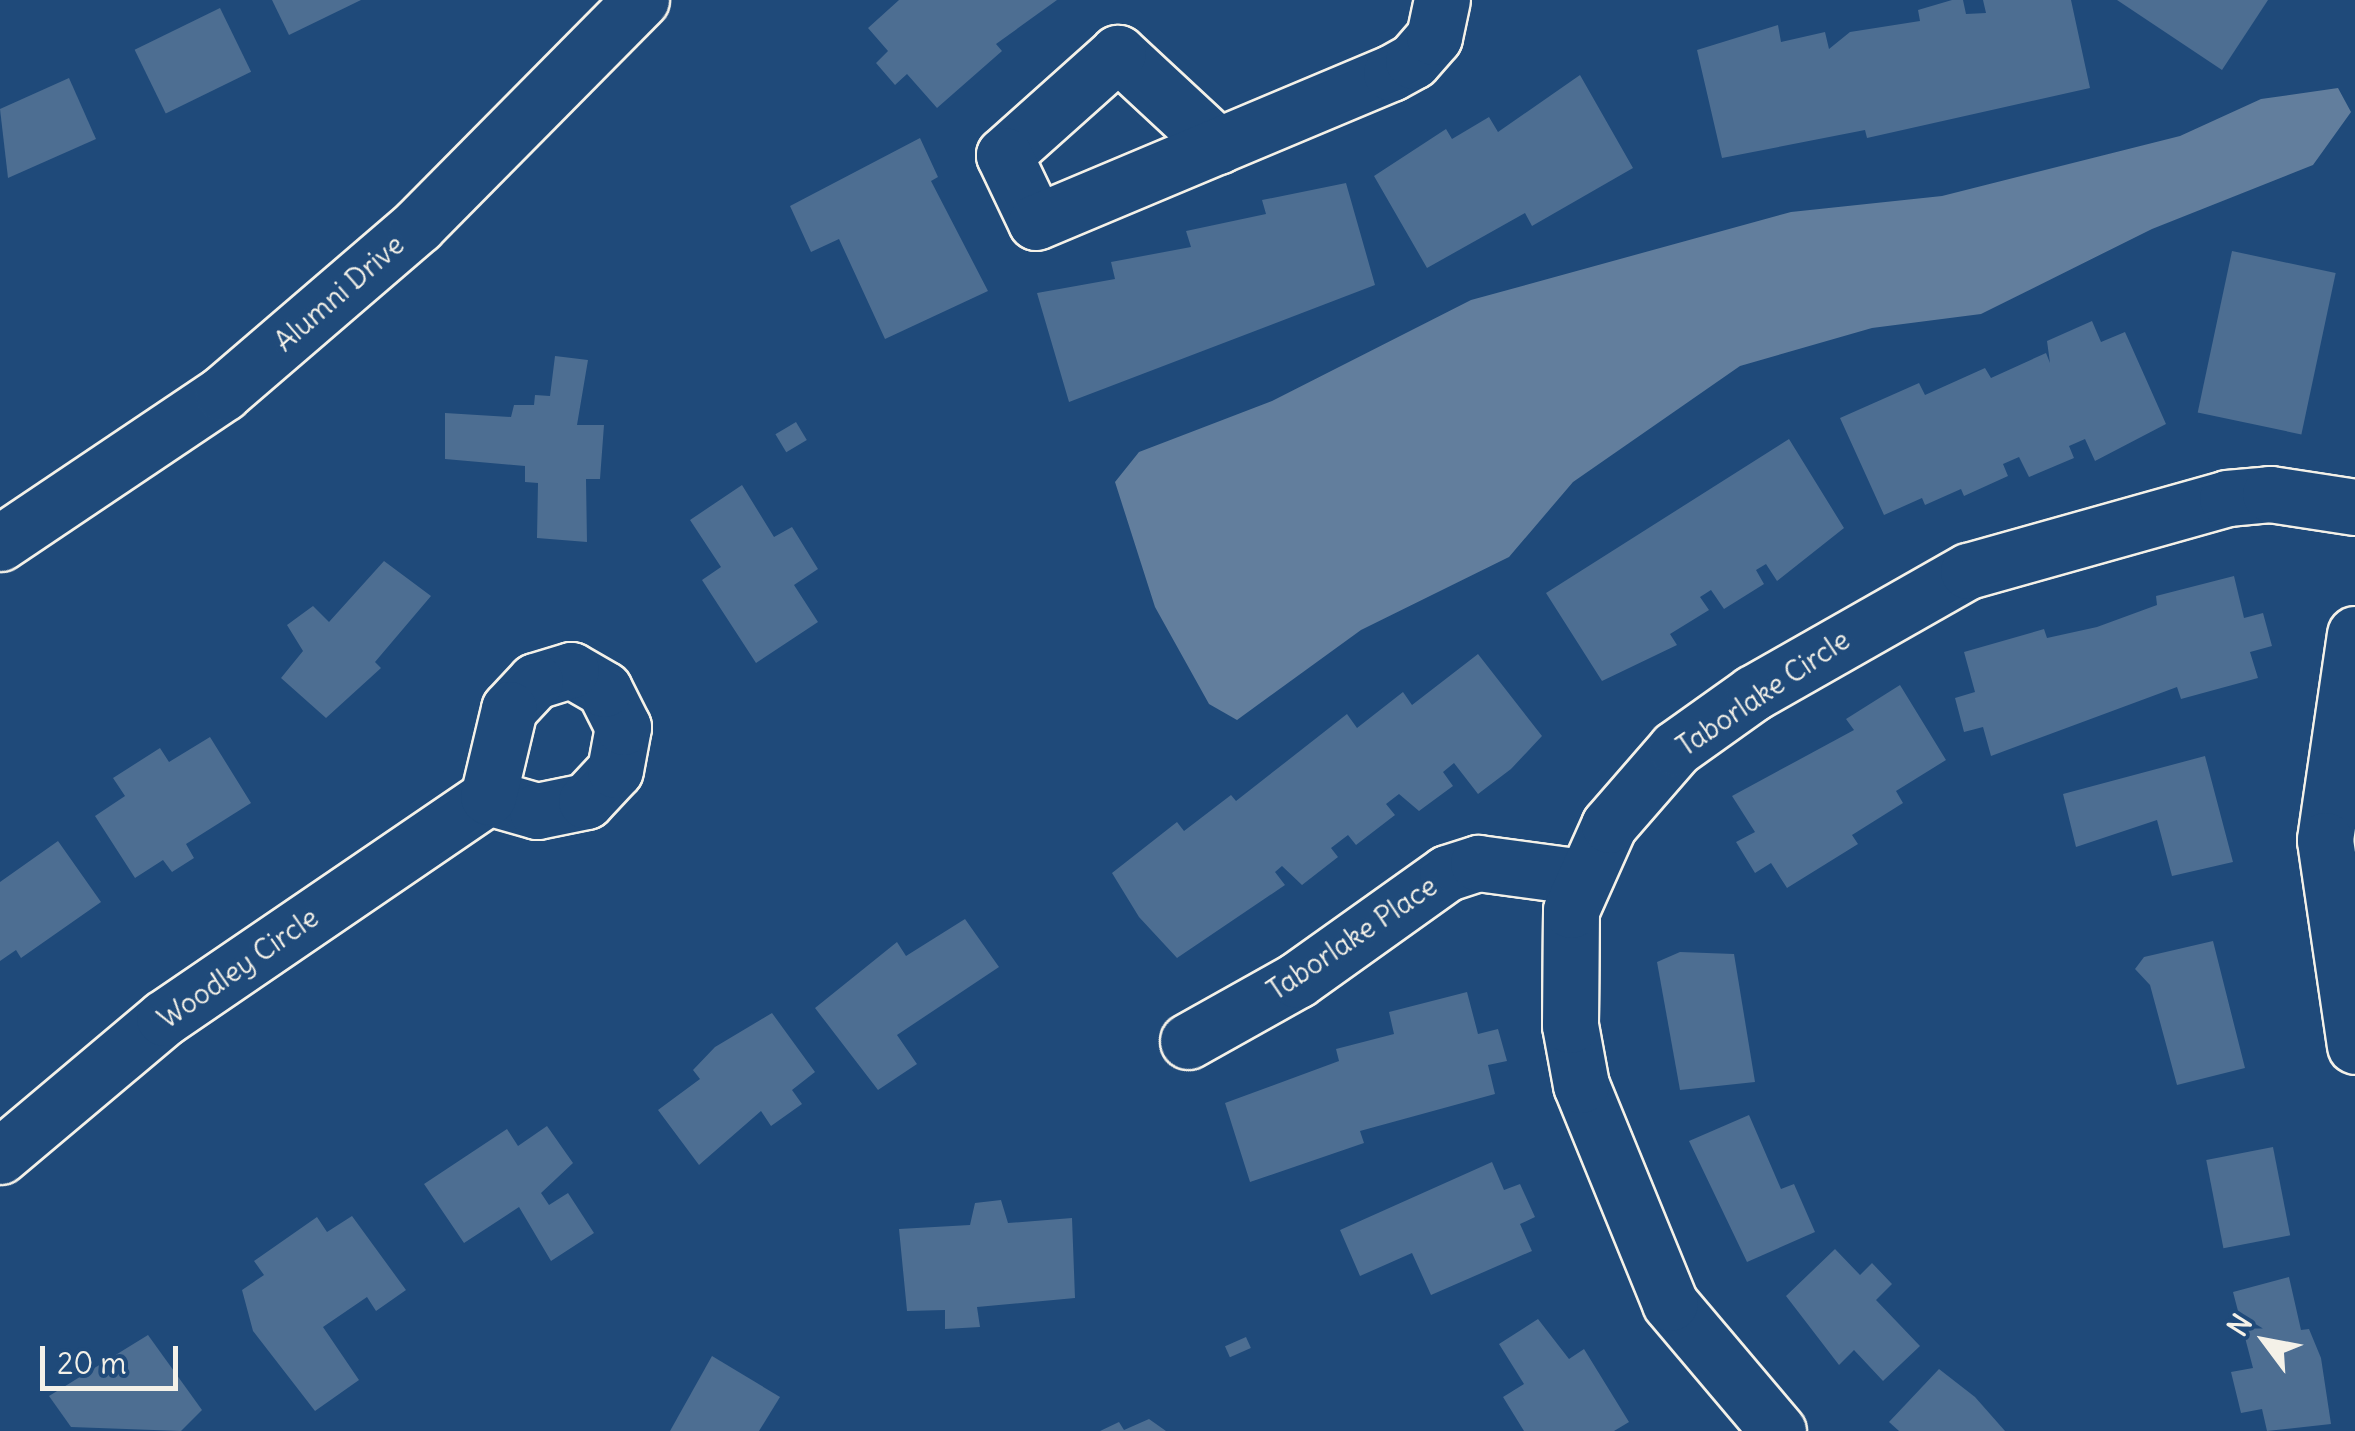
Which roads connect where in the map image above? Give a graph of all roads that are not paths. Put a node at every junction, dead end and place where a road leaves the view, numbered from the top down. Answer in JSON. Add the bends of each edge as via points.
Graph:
{"nodes":[{"id":1,"x":641,"y":0,"type":"edge"},
{"id":2,"x":1442,"y":0,"type":"edge"},
{"id":3,"x":1218,"y":146,"type":"dead end"},
{"id":4,"x":2355,"y":507,"type":"edge"},
{"id":5,"x":0,"y":544,"type":"edge"},
{"id":6,"x":2355,"y":634,"type":"edge"},
{"id":7,"x":488,"y":797,"type":"dead end"},
{"id":8,"x":1582,"y":876,"type":"junction"},
{"id":9,"x":1188,"y":1041,"type":"dead end"},
{"id":10,"x":2355,"y":1046,"type":"edge"},
{"id":11,"x":0,"y":1156,"type":"edge"},
{"id":12,"x":1778,"y":1431,"type":"edge"}],
"edges":[{"from":1,"to":5,"type":"street","name":"Alumni Drive","via":[[418,225],[223,392]]},
{"from":2,"to":3,"type":"street","via":[[1434,37],[1413,61]]},
{"from":4,"to":8,"type":"street","name":"Taborlake Circle","via":[[2286,495],[2228,498],[1968,571],[1770,683],[1676,748],[1609,825]]},
{"from":6,"to":10,"type":"street","via":[[2325,840]]},
{"from":7,"to":11,"type":"street","name":"Woodley Circle","via":[[164,1018]]},
{"from":8,"to":9,"type":"street","name":"Taborlake Place","via":[[1478,863],[1447,873],[1298,980]]},
{"from":8,"to":12,"type":"street","name":"Taborlake Circle","via":[[1571,910],[1570,1024],[1602,1151],[1670,1303]]}]}
